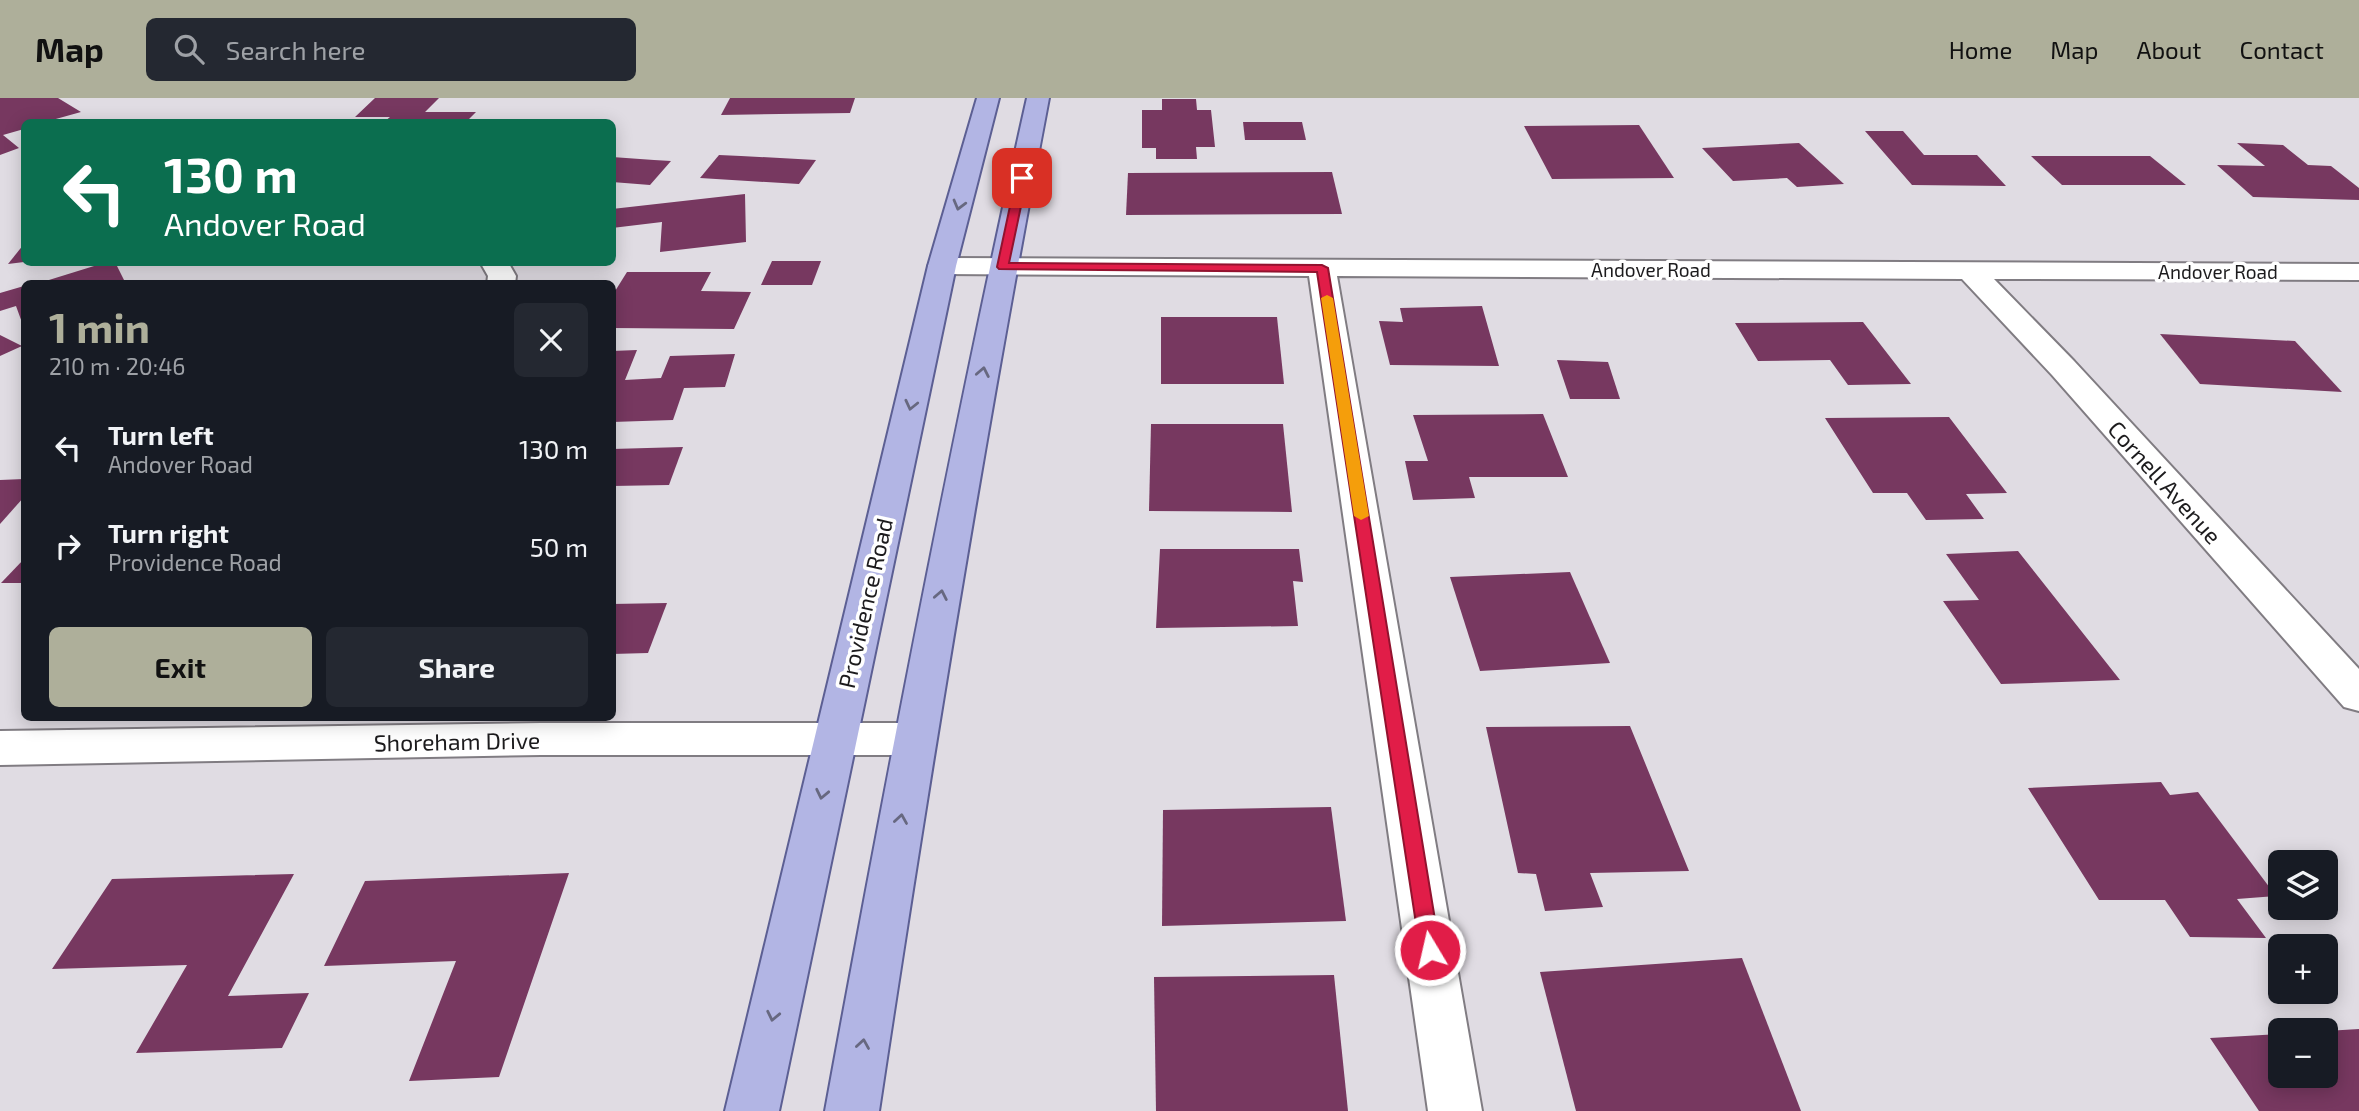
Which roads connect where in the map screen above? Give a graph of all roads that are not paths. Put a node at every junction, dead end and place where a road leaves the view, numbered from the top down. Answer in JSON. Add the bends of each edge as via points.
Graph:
{"nodes":[{"id":1,"x":988,"y":98,"type":"edge"},
{"id":2,"x":1038,"y":98,"type":"edge"},
{"id":3,"x":942,"y":266,"type":"junction"},
{"id":4,"x":1003,"y":267,"type":"junction"},
{"id":5,"x":1322,"y":268,"type":"junction"},
{"id":6,"x":1969,"y":270,"type":"junction"},
{"id":7,"x":2359,"y":272,"type":"edge"},
{"id":8,"x":2359,"y":696,"type":"edge"},
{"id":9,"x":201,"y":731,"type":"edge"},
{"id":10,"x":834,"y":739,"type":"junction"},
{"id":11,"x":914,"y":739,"type":"junction"},
{"id":12,"x":0,"y":748,"type":"edge"},
{"id":13,"x":752,"y":1111,"type":"edge"},
{"id":14,"x":852,"y":1111,"type":"edge"},
{"id":15,"x":1455,"y":1111,"type":"edge"}],
"edges":[{"from":1,"to":3,"type":"main road","name":"Providence Road","one_way":true},
{"from":2,"to":4,"type":"main road"},
{"from":3,"to":4,"type":"street","name":"Andover Road"},
{"from":3,"to":10,"type":"main road","name":"Providence Road","one_way":true},
{"from":4,"to":5,"type":"street","name":"Andover Road"},
{"from":11,"to":4,"type":"main road","one_way":true},
{"from":5,"to":6,"type":"street","name":"Andover Road"},
{"from":5,"to":15,"type":"street"},
{"from":6,"to":7,"type":"street","name":"Andover Road"},
{"from":6,"to":8,"type":"street","name":"Cornell Avenue"},
{"from":9,"to":10,"type":"street","name":"Shoreham Drive","via":[[541,739]]},
{"from":9,"to":12,"type":"street","name":"Shoreham Drive"},
{"from":10,"to":11,"type":"street","name":"Shoreham Drive"},
{"from":10,"to":13,"type":"main road","name":"Providence Road","one_way":true},
{"from":14,"to":11,"type":"main road","one_way":true}]}
